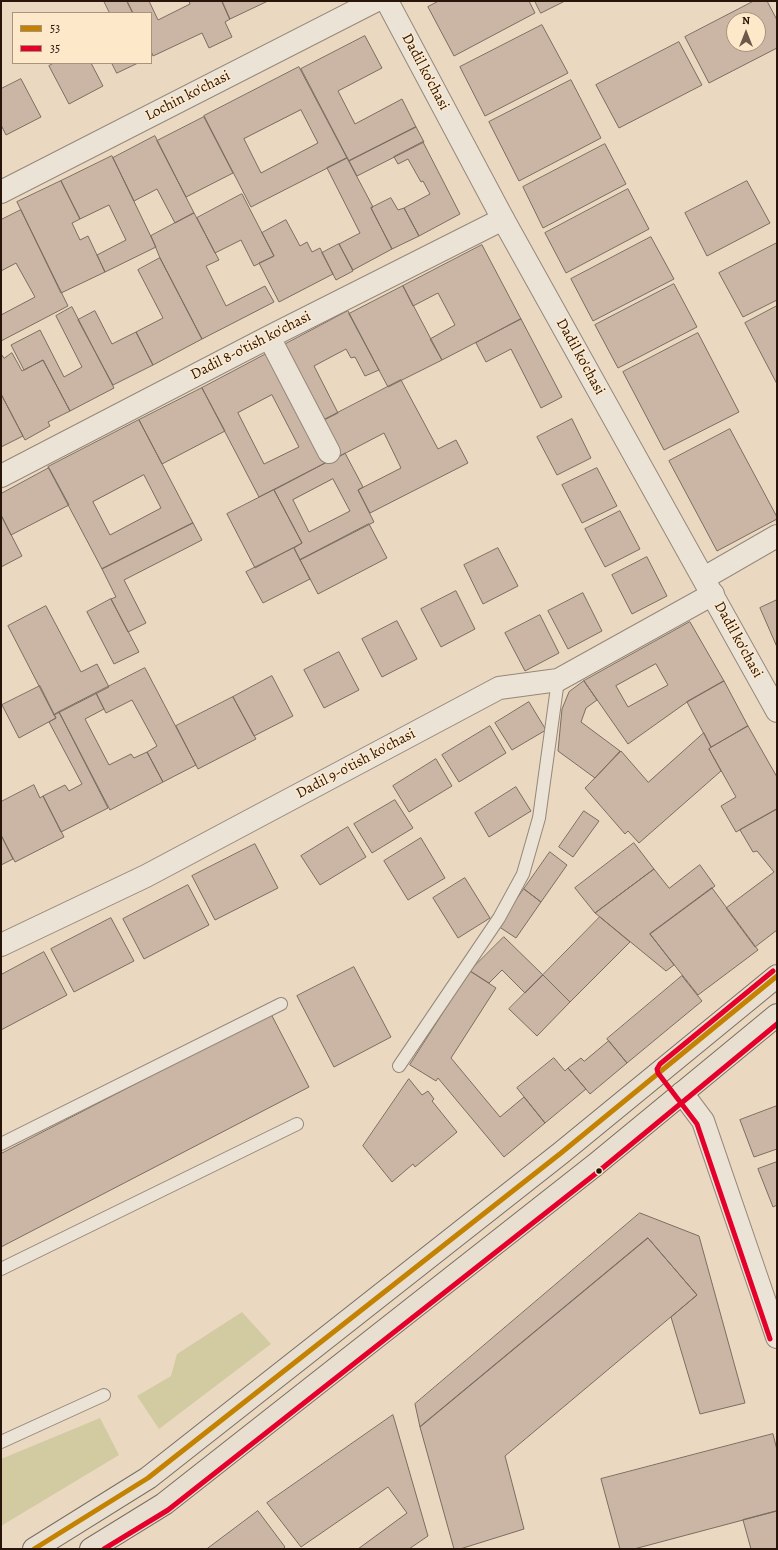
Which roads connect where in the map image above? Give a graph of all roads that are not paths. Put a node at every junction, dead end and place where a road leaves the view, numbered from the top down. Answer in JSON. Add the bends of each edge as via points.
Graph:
{"nodes":[{"id":1,"x":375,"y":1,"type":"edge"},
{"id":2,"x":387,"y":1,"type":"edge"},
{"id":3,"x":1,"y":192,"type":"edge"},
{"id":4,"x":502,"y":218,"type":"junction"},
{"id":5,"x":268,"y":337,"type":"junction"},
{"id":6,"x":329,"y":452,"type":"dead end"},
{"id":7,"x":1,"y":476,"type":"edge"},
{"id":8,"x":777,"y":536,"type":"edge"},
{"id":9,"x":709,"y":586,"type":"junction"},
{"id":10,"x":558,"y":680,"type":"junction"},
{"id":11,"x":772,"y":688,"type":"edge"},
{"id":12,"x":777,"y":710,"type":"edge"},
{"id":13,"x":1,"y":945,"type":"edge"},
{"id":14,"x":777,"y":976,"type":"edge"},
{"id":15,"x":281,"y":1004,"type":"dead end"},
{"id":16,"x":777,"y":1015,"type":"edge"},
{"id":17,"x":400,"y":1066,"type":"dead end"},
{"id":18,"x":664,"y":1069,"type":"junction"},
{"id":19,"x":682,"y":1093,"type":"junction"},
{"id":20,"x":297,"y":1124,"type":"dead end"},
{"id":21,"x":1,"y":1144,"type":"edge"},
{"id":22,"x":1,"y":1269,"type":"edge"},
{"id":23,"x":777,"y":1336,"type":"edge"},
{"id":24,"x":104,"y":1395,"type":"dead end"},
{"id":25,"x":1,"y":1442,"type":"edge"},
{"id":26,"x":34,"y":1549,"type":"edge"},
{"id":27,"x":91,"y":1549,"type":"edge"}],
"edges":[{"from":1,"to":3,"type":"street","name":"Lochin ko'chasi"},
{"from":2,"to":4,"type":"street","name":"Dadil ko'chasi"},
{"from":4,"to":5,"type":"street","name":"Dadil 8-o'tish ko'chasi"},
{"from":4,"to":9,"type":"street","name":"Dadil ko'chasi"},
{"from":5,"to":6,"type":"street"},
{"from":5,"to":7,"type":"street","name":"Dadil 8-o'tish ko'chasi"},
{"from":8,"to":9,"type":"street","name":"Dadil 9-o'tish ko'chasi"},
{"from":9,"to":10,"type":"street","name":"Dadil 9-o'tish ko'chasi"},
{"from":9,"to":11,"type":"street","name":"Dadil ko'chasi"},
{"from":10,"to":13,"type":"street","name":"Dadil 9-o'tish ko'chasi","via":[[499,688],[146,876]]},
{"from":10,"to":17,"type":"lane","via":[[539,818],[523,874],[499,918]]},
{"from":11,"to":12,"type":"street","name":"Dadil ko'chasi"},
{"from":14,"to":18,"type":"main road"},
{"from":15,"to":21,"type":"lane"},
{"from":16,"to":19,"type":"main road"},
{"from":18,"to":19,"type":"main road"},
{"from":18,"to":26,"type":"main road","via":[[148,1478]]},
{"from":19,"to":23,"type":"street","via":[[703,1121]]},
{"from":19,"to":27,"type":"main road","via":[[595,1165],[164,1504]]},
{"from":20,"to":22,"type":"lane"},
{"from":24,"to":25,"type":"lane"}]}
